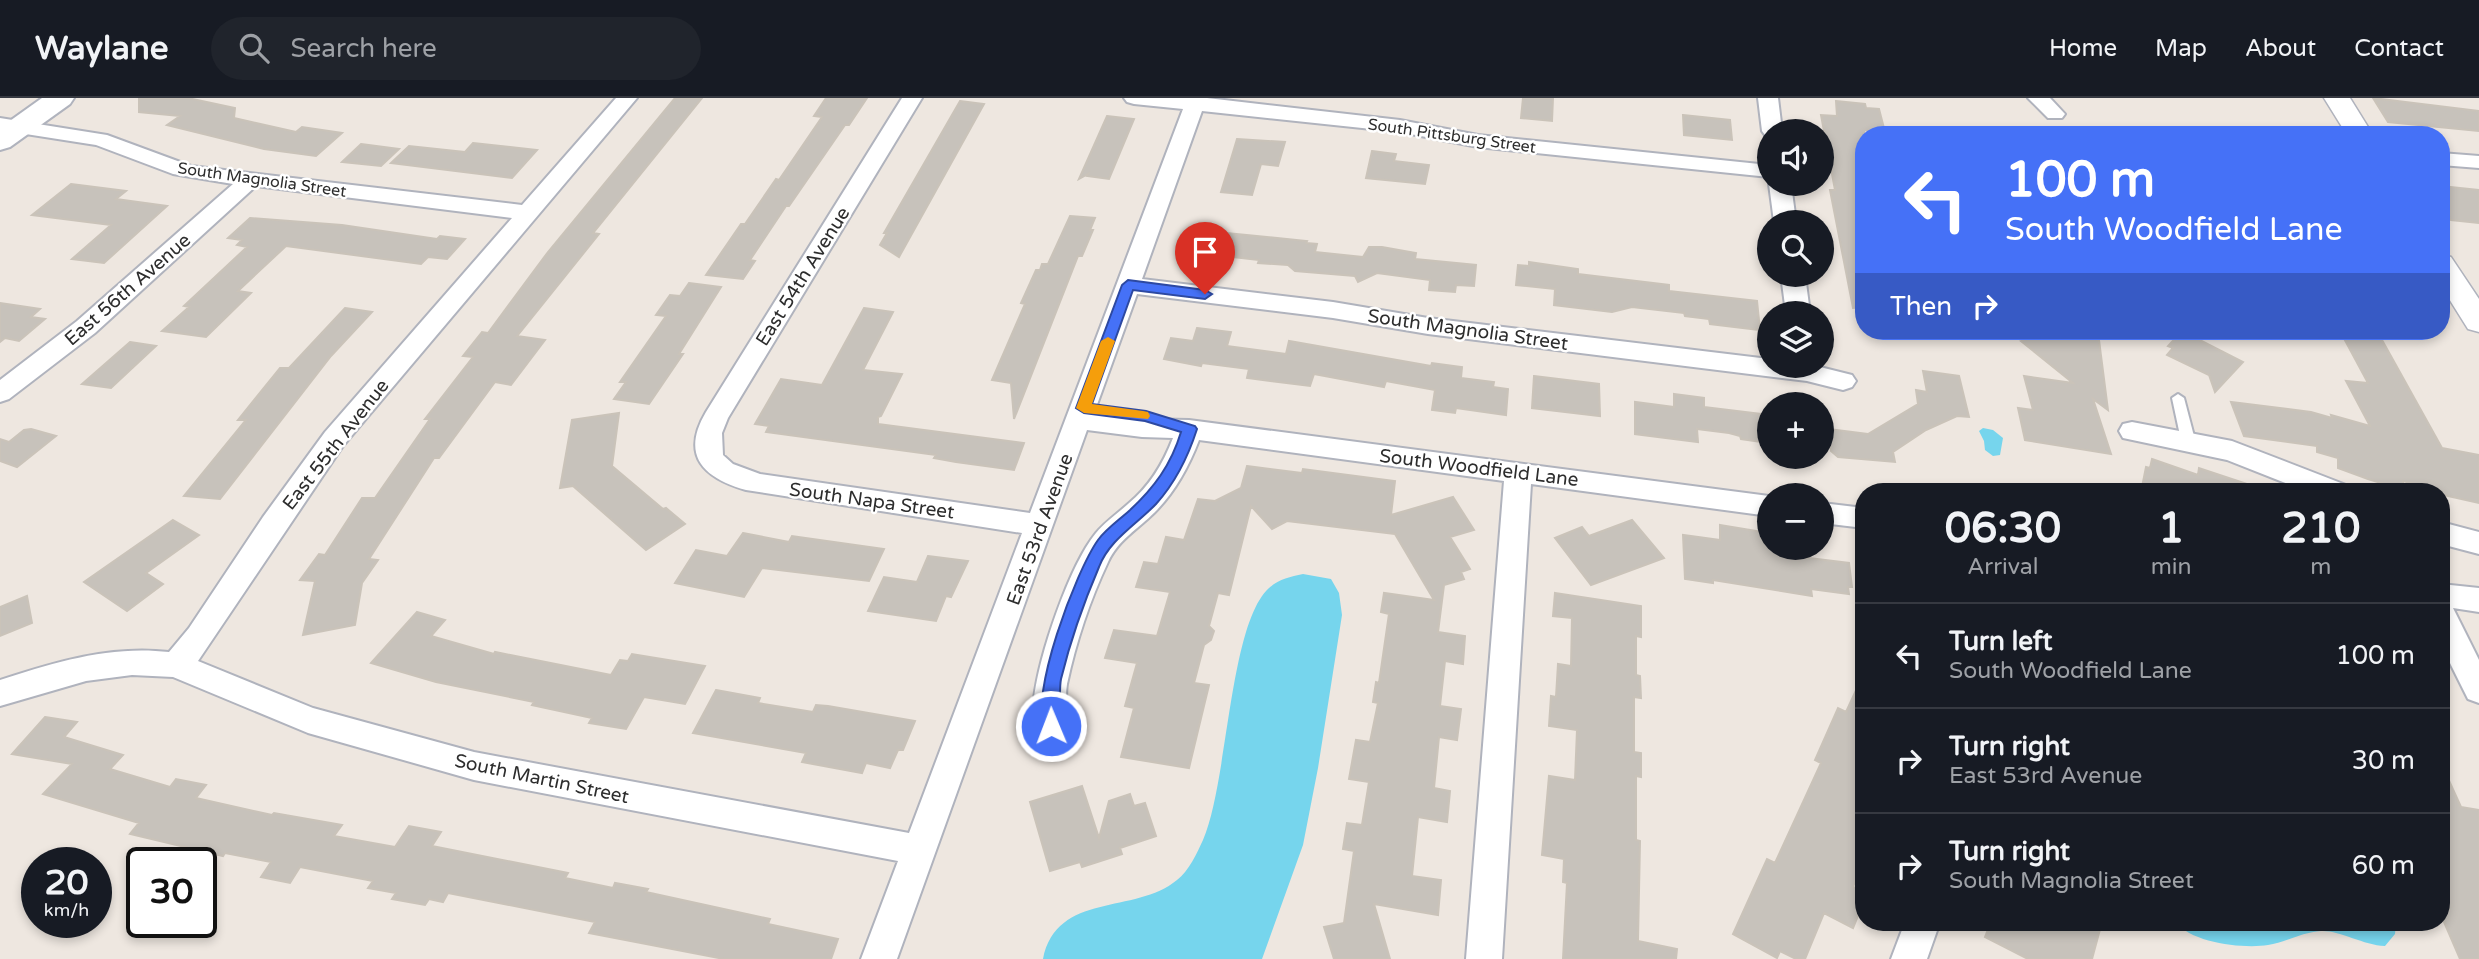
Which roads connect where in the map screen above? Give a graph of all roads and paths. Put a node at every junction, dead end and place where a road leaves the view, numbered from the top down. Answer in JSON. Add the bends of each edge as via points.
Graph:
{"nodes":[{"id":1,"x":60,"y":98,"type":"edge"},
{"id":2,"x":627,"y":98,"type":"edge"},
{"id":3,"x":912,"y":98,"type":"edge"},
{"id":4,"x":1134,"y":98,"type":"edge"},
{"id":5,"x":1768,"y":98,"type":"edge"},
{"id":6,"x":2038,"y":98,"type":"edge"},
{"id":7,"x":2337,"y":98,"type":"edge"},
{"id":8,"x":1196,"y":101,"type":"edge"},
{"id":9,"x":2055,"y":114,"type":"dead end"},
{"id":10,"x":1771,"y":119,"type":"edge"},
{"id":11,"x":2354,"y":126,"type":"edge"},
{"id":12,"x":7,"y":131,"type":"edge"},
{"id":13,"x":2450,"y":160,"type":"edge"},
{"id":14,"x":2479,"y":162,"type":"edge"},
{"id":15,"x":1757,"y":170,"type":"edge"},
{"id":16,"x":250,"y":180,"type":"junction"},
{"id":17,"x":529,"y":213,"type":"junction"},
{"id":18,"x":2450,"y":276,"type":"edge"},
{"id":19,"x":1128,"y":285,"type":"junction"},
{"id":20,"x":2479,"y":322,"type":"edge"},
{"id":21,"x":1757,"y":363,"type":"edge"},
{"id":22,"x":1834,"y":378,"type":"edge"},
{"id":23,"x":1843,"y":381,"type":"dead end"},
{"id":24,"x":0,"y":393,"type":"edge"},
{"id":25,"x":2178,"y":398,"type":"dead end"},
{"id":26,"x":1081,"y":414,"type":"junction"},
{"id":27,"x":1189,"y":429,"type":"junction"},
{"id":28,"x":2132,"y":431,"type":"dead end"},
{"id":29,"x":2188,"y":440,"type":"junction"},
{"id":30,"x":710,"y":458,"type":"joint"},
{"id":31,"x":1518,"y":472,"type":"junction"},
{"id":32,"x":2313,"y":483,"type":"edge"},
{"id":33,"x":1757,"y":504,"type":"edge"},
{"id":34,"x":1834,"y":514,"type":"edge"},
{"id":35,"x":1855,"y":517,"type":"edge"},
{"id":36,"x":1041,"y":524,"type":"junction"},
{"id":37,"x":2450,"y":535,"type":"edge"},
{"id":38,"x":2479,"y":543,"type":"edge"},
{"id":39,"x":2450,"y":596,"type":"edge"},
{"id":40,"x":2479,"y":600,"type":"edge"},
{"id":41,"x":2450,"y":632,"type":"edge"},
{"id":42,"x":176,"y":665,"type":"junction"},
{"id":43,"x":2479,"y":690,"type":"edge"},
{"id":44,"x":0,"y":693,"type":"edge"},
{"id":45,"x":1051,"y":726,"type":"dead end"},
{"id":46,"x":919,"y":850,"type":"junction"},
{"id":47,"x":1920,"y":931,"type":"edge"},
{"id":48,"x":879,"y":959,"type":"edge"},
{"id":49,"x":1484,"y":959,"type":"edge"},
{"id":50,"x":1909,"y":959,"type":"edge"}],
"edges":[{"from":1,"to":12,"type":"main road"},
{"from":2,"to":17,"type":"street","name":"East 55th Avenue"},
{"from":3,"to":30,"type":"street","name":"East 54th Avenue","via":[[715,418],[705,442]]},
{"from":4,"to":8,"type":"street","name":"South Pittsburg Street"},
{"from":5,"to":10,"type":"street"},
{"from":6,"to":9,"type":"street"},
{"from":7,"to":11,"type":"street"},
{"from":8,"to":15,"type":"street","name":"South Pittsburg Street","via":[[1400,126],[1478,141]]},
{"from":8,"to":19,"type":"street","name":"East 53rd Avenue"},
{"from":12,"to":16,"type":"street","name":"South Magnolia Street","via":[[82,134],[175,168]]},
{"from":13,"to":14,"type":"street"},
{"from":16,"to":17,"type":"street","name":"South Magnolia Street"},
{"from":16,"to":24,"type":"street","name":"East 56th Avenue","via":[[86,327]]},
{"from":17,"to":42,"type":"street","name":"East 55th Avenue","via":[[334,439],[200,638]]},
{"from":18,"to":20,"type":"street"},
{"from":19,"to":21,"type":"street","name":"South Magnolia Street","via":[[1442,328]]},
{"from":19,"to":26,"type":"street","name":"East 53rd Avenue"},
{"from":22,"to":23,"type":"street","name":"South Magnolia Street"},
{"from":25,"to":29,"type":"lane"},
{"from":26,"to":27,"type":"street","name":"South Woodfield Lane","via":[[1142,428]]},
{"from":26,"to":36,"type":"street","name":"East 53rd Avenue"},
{"from":27,"to":31,"type":"street","name":"South Woodfield Lane"},
{"from":27,"to":45,"type":"street","via":[[1170,476],[1106,541],[1092,562],[1053,679]]},
{"from":28,"to":29,"type":"street"},
{"from":29,"to":32,"type":"street","via":[[2232,451]]},
{"from":30,"to":36,"type":"street","name":"South Napa Street","via":[[727,474],[760,484]]},
{"from":31,"to":33,"type":"street","name":"South Woodfield Lane"},
{"from":31,"to":49,"type":"street"},
{"from":34,"to":35,"type":"street"},
{"from":36,"to":46,"type":"street","name":"East 53rd Avenue"},
{"from":37,"to":38,"type":"street"},
{"from":39,"to":40,"type":"street"},
{"from":41,"to":43,"type":"street"},
{"from":42,"to":44,"type":"street","via":[[110,665],[68,672]]},
{"from":42,"to":46,"type":"street","name":"South Martin Street","via":[[308,720],[474,766]]},
{"from":46,"to":48,"type":"street","name":"East 53rd Avenue"},
{"from":47,"to":50,"type":"street"}]}
